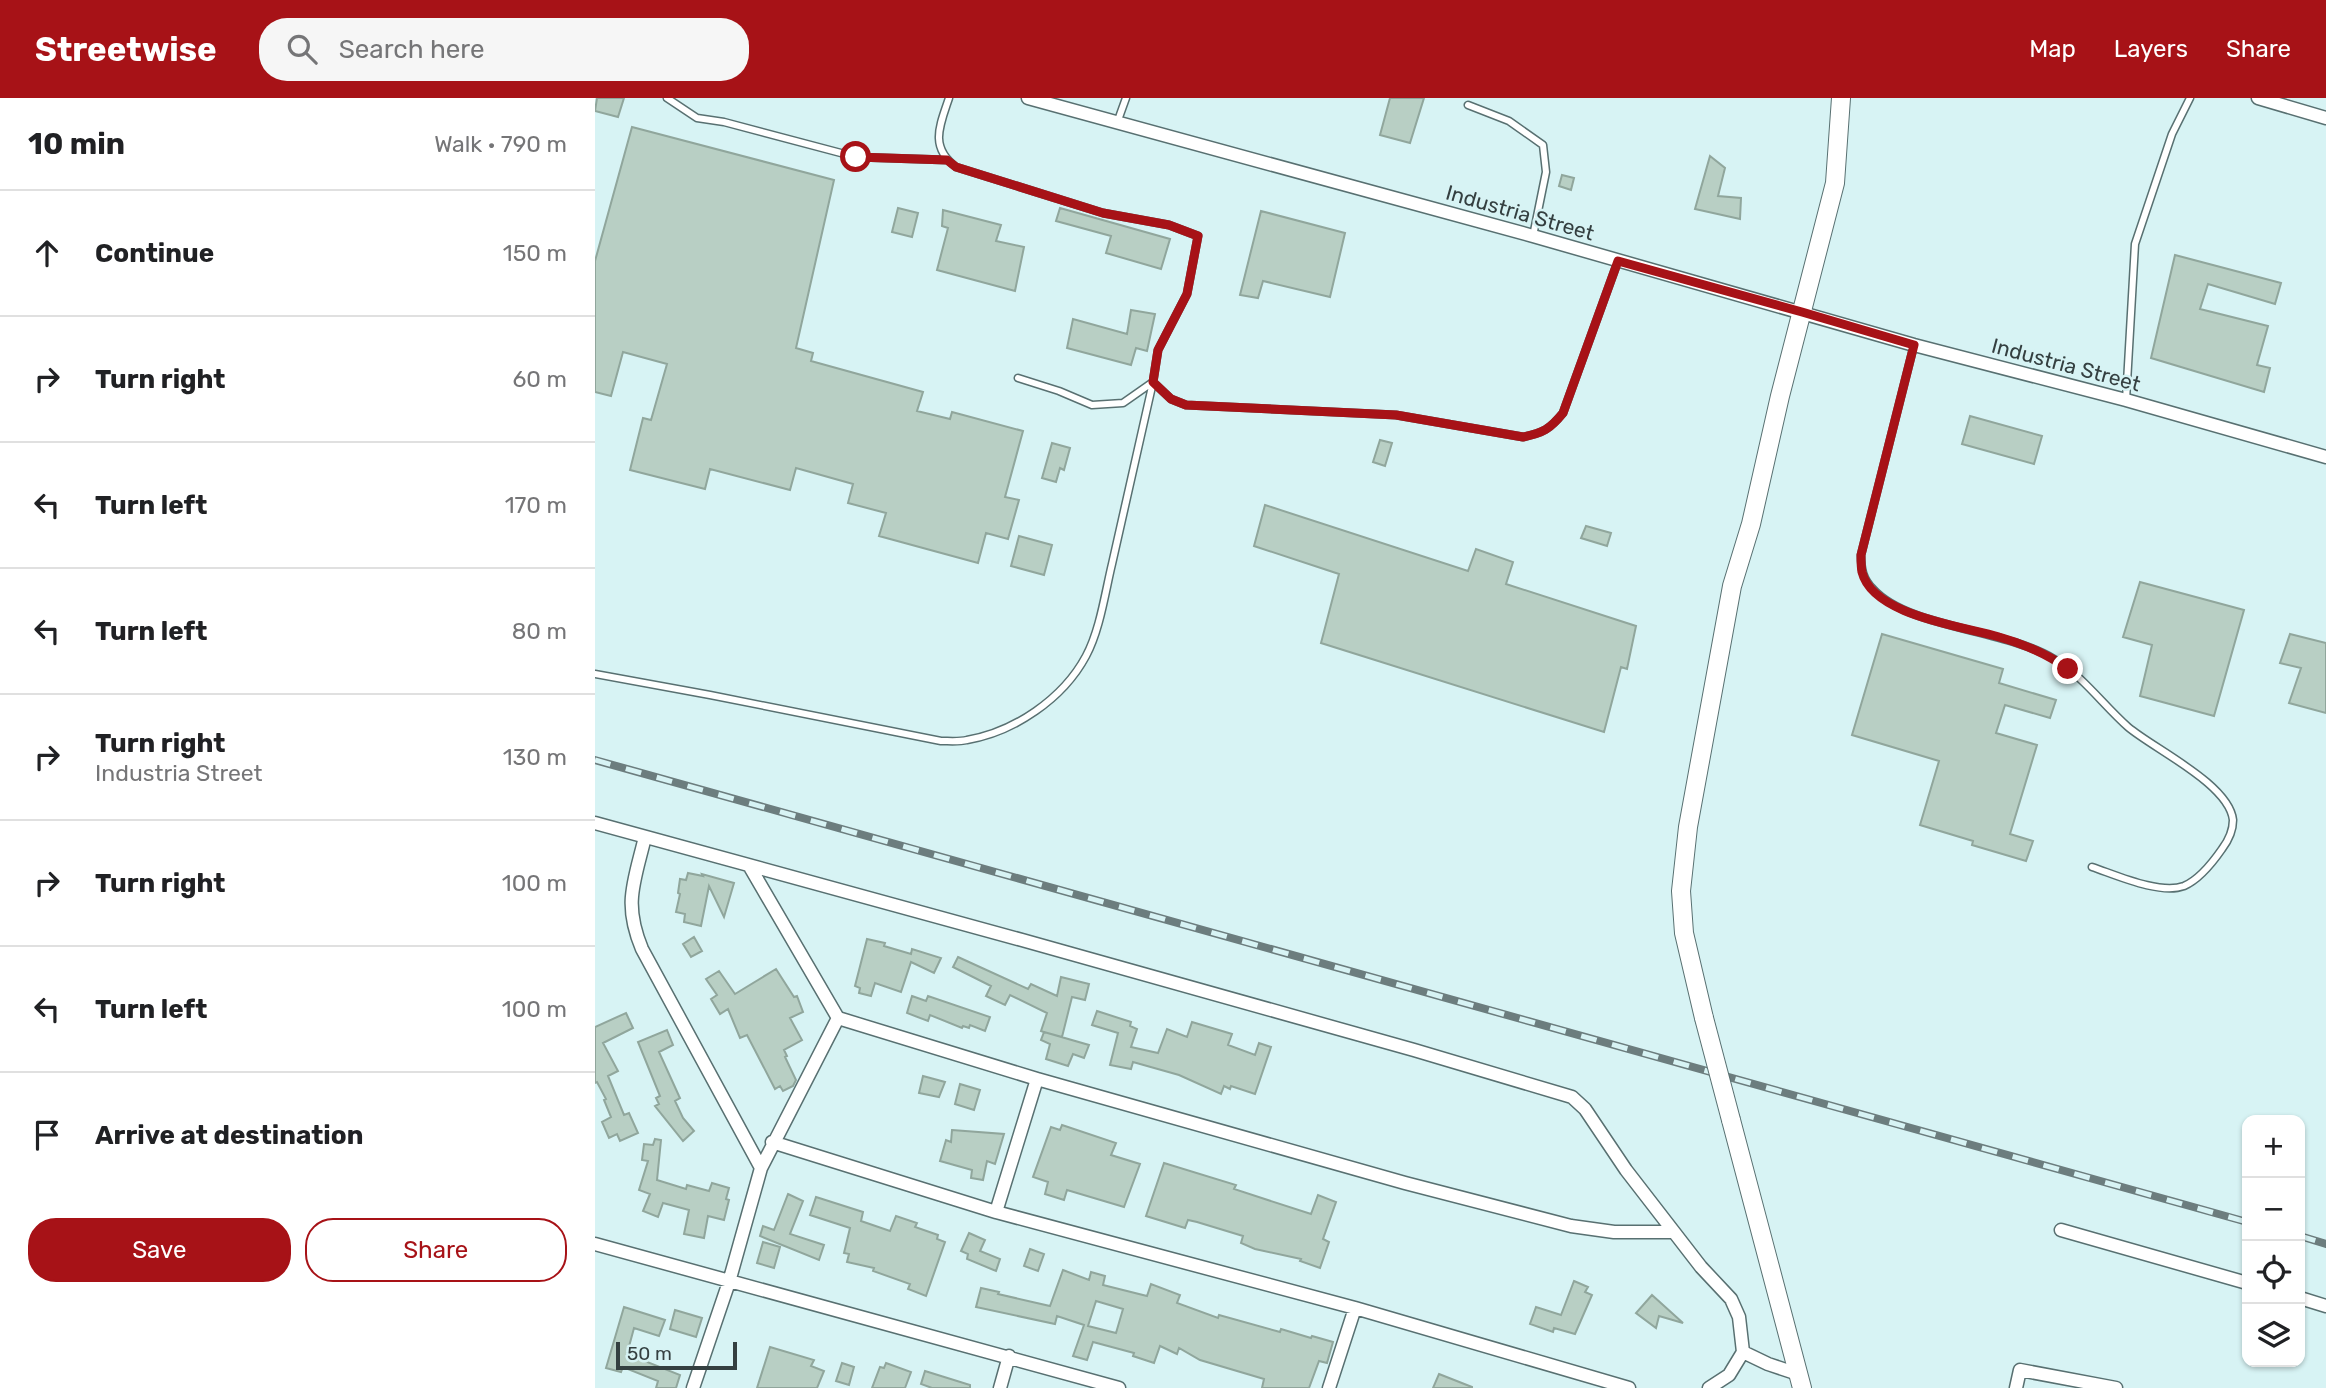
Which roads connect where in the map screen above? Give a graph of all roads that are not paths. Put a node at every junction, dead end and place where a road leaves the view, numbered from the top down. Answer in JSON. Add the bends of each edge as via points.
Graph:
{"nodes":[{"id":1,"x":667,"y":98,"type":"edge"},
{"id":2,"x":949,"y":98,"type":"edge"},
{"id":3,"x":1028,"y":98,"type":"edge"},
{"id":4,"x":1126,"y":98,"type":"edge"},
{"id":5,"x":1841,"y":98,"type":"edge"},
{"id":6,"x":2190,"y":98,"type":"edge"},
{"id":7,"x":2267,"y":99,"type":"edge"},
{"id":8,"x":1468,"y":105,"type":"dead end"},
{"id":9,"x":2326,"y":118,"type":"edge"},
{"id":10,"x":1117,"y":123,"type":"junction"},
{"id":11,"x":947,"y":160,"type":"junction"},
{"id":12,"x":1533,"y":236,"type":"junction"},
{"id":13,"x":1618,"y":261,"type":"junction"},
{"id":14,"x":1802,"y":312,"type":"junction"},
{"id":15,"x":1914,"y":345,"type":"junction"},
{"id":16,"x":1018,"y":378,"type":"dead end"},
{"id":17,"x":1153,"y":382,"type":"junction"},
{"id":18,"x":2126,"y":400,"type":"junction"},
{"id":19,"x":2326,"y":457,"type":"edge"},
{"id":20,"x":595,"y":674,"type":"edge"},
{"id":21,"x":595,"y":823,"type":"edge"},
{"id":22,"x":645,"y":837,"type":"junction"},
{"id":23,"x":750,"y":867,"type":"junction"},
{"id":24,"x":2092,"y":867,"type":"dead end"},
{"id":25,"x":838,"y":1018,"type":"junction"},
{"id":26,"x":1037,"y":1079,"type":"junction"},
{"id":27,"x":772,"y":1142,"type":"junction"},
{"id":28,"x":761,"y":1168,"type":"junction"},
{"id":29,"x":996,"y":1212,"type":"junction"},
{"id":30,"x":2061,"y":1230,"type":"dead end"},
{"id":31,"x":1674,"y":1232,"type":"junction"},
{"id":32,"x":595,"y":1244,"type":"edge"},
{"id":33,"x":729,"y":1282,"type":"junction"},
{"id":34,"x":2242,"y":1282,"type":"edge"},
{"id":35,"x":2305,"y":1300,"type":"edge"},
{"id":36,"x":2326,"y":1306,"type":"edge"},
{"id":37,"x":1355,"y":1308,"type":"junction"},
{"id":38,"x":1743,"y":1352,"type":"junction"},
{"id":39,"x":1009,"y":1356,"type":"junction"},
{"id":40,"x":1800,"y":1381,"type":"edge"},
{"id":41,"x":693,"y":1388,"type":"edge"},
{"id":42,"x":1000,"y":1388,"type":"edge"},
{"id":43,"x":1119,"y":1388,"type":"edge"},
{"id":44,"x":1329,"y":1388,"type":"edge"},
{"id":45,"x":1629,"y":1388,"type":"edge"},
{"id":46,"x":1709,"y":1388,"type":"edge"},
{"id":47,"x":2016,"y":1388,"type":"edge"},
{"id":48,"x":2116,"y":1388,"type":"edge"}],
"edges":[{"from":1,"to":11,"type":"lane","via":[[697,118],[856,157]]},
{"from":2,"to":11,"type":"lane","via":[[939,136]]},
{"from":3,"to":10,"type":"street","name":"Industria Street"},
{"from":4,"to":10,"type":"lane"},
{"from":5,"to":14,"type":"street","via":[[1835,183]]},
{"from":6,"to":18,"type":"lane","via":[[2172,134],[2135,244]]},
{"from":7,"to":9,"type":"street"},
{"from":8,"to":12,"type":"lane","via":[[1509,121],[1543,145],[1546,172]]},
{"from":10,"to":12,"type":"street","name":"Industria Street"},
{"from":11,"to":17,"type":"lane","via":[[956,167],[1103,213],[1169,225],[1198,236],[1187,294],[1158,350]]},
{"from":12,"to":13,"type":"street","name":"Industria Street"},
{"from":13,"to":14,"type":"street","name":"Industria Street"},
{"from":13,"to":17,"type":"lane","via":[[1563,413],[1542,433],[1523,437],[1396,415],[1200,407],[1171,399]]},
{"from":14,"to":15,"type":"street","name":"Industria Street"},
{"from":14,"to":40,"type":"street","bridge":true,"via":[[1732,586],[1681,891],[1684,933],[1704,1018]]},
{"from":15,"to":18,"type":"street","name":"Industria Street"},
{"from":15,"to":24,"type":"lane","via":[[1861,555],[1865,579],[1899,608],[2001,637],[2037,650],[2068,669],[2130,728],[2178,760],[2223,799],[2233,821],[2222,849],[2184,886],[2166,888]]},
{"from":16,"to":17,"type":"lane","via":[[1092,405],[1123,403]]},
{"from":17,"to":20,"type":"lane","via":[[1100,615],[1086,656],[1061,690],[1015,723],[966,741],[941,741]]},
{"from":18,"to":19,"type":"street","name":"Industria Street"},
{"from":21,"to":22,"type":"street"},
{"from":22,"to":23,"type":"street"},
{"from":22,"to":28,"type":"street","via":[[630,906],[634,931]]},
{"from":23,"to":25,"type":"street"},
{"from":23,"to":31,"type":"street","via":[[1572,1097]]},
{"from":25,"to":26,"type":"street"},
{"from":25,"to":27,"type":"street"},
{"from":26,"to":29,"type":"street"},
{"from":26,"to":31,"type":"street","via":[[1571,1226],[1614,1233]]},
{"from":27,"to":28,"type":"street"},
{"from":27,"to":29,"type":"street"},
{"from":28,"to":33,"type":"street"},
{"from":29,"to":37,"type":"street"},
{"from":30,"to":34,"type":"street"},
{"from":31,"to":38,"type":"street","via":[[1731,1299],[1739,1317]]},
{"from":32,"to":33,"type":"street"},
{"from":33,"to":39,"type":"street"},
{"from":33,"to":41,"type":"street"},
{"from":35,"to":36,"type":"street"},
{"from":37,"to":44,"type":"street"},
{"from":37,"to":45,"type":"street"},
{"from":38,"to":40,"type":"street"},
{"from":38,"to":46,"type":"street","via":[[1729,1374]]},
{"from":39,"to":42,"type":"street"},
{"from":39,"to":43,"type":"street"},
{"from":47,"to":48,"type":"street","via":[[2020,1370]]}]}
